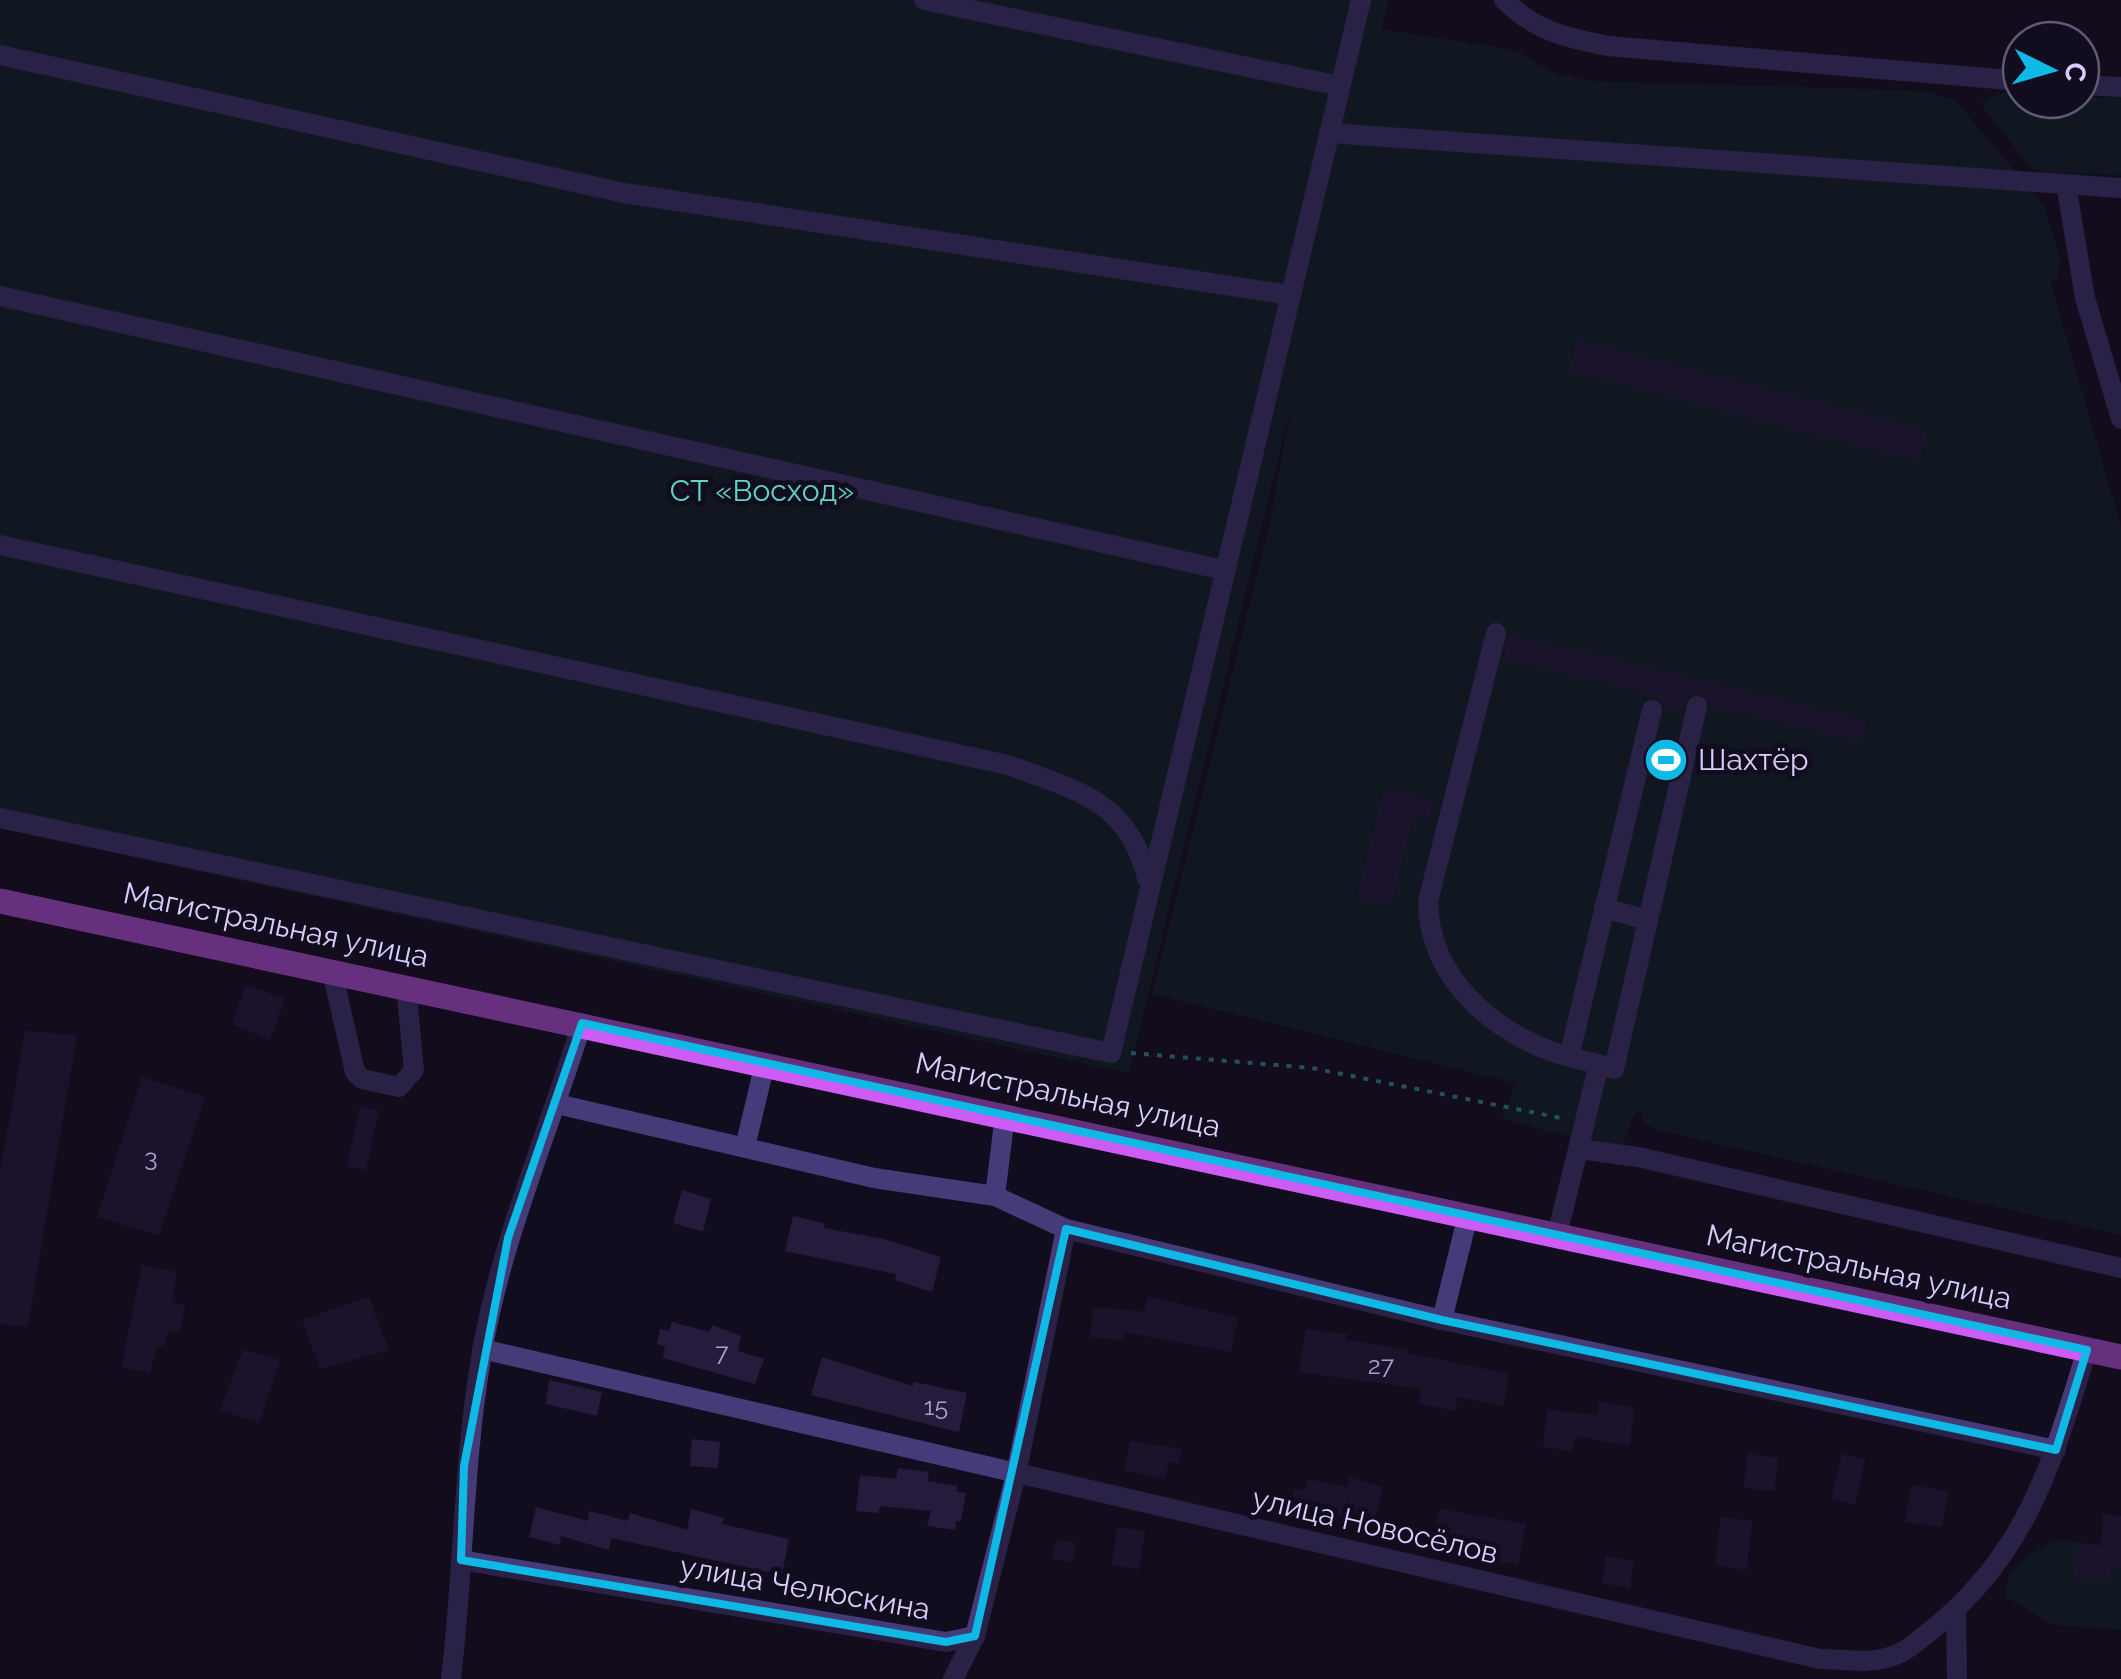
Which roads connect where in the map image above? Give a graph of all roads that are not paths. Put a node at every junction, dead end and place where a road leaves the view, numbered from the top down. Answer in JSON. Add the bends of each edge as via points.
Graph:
{"nodes":[{"id":1,"x":924,"y":0,"type":"edge"},
{"id":2,"x":1361,"y":0,"type":"edge"},
{"id":3,"x":1504,"y":0,"type":"edge"},
{"id":4,"x":0,"y":54,"type":"edge"},
{"id":5,"x":2001,"y":79,"type":"edge"},
{"id":6,"x":1340,"y":86,"type":"junction"},
{"id":7,"x":1329,"y":133,"type":"junction"},
{"id":8,"x":2066,"y":184,"type":"junction"},
{"id":9,"x":2121,"y":188,"type":"edge"},
{"id":10,"x":1290,"y":295,"type":"junction"},
{"id":11,"x":0,"y":296,"type":"edge"},
{"id":12,"x":2121,"y":420,"type":"edge"},
{"id":13,"x":0,"y":545,"type":"edge"},
{"id":14,"x":1224,"y":570,"type":"junction"},
{"id":15,"x":1496,"y":633,"type":"dead end"},
{"id":16,"x":1698,"y":706,"type":"dead end"},
{"id":17,"x":1652,"y":710,"type":"dead end"},
{"id":18,"x":0,"y":818,"type":"edge"},
{"id":19,"x":1148,"y":885,"type":"junction"},
{"id":20,"x":0,"y":901,"type":"edge"},
{"id":21,"x":1604,"y":908,"type":"junction"},
{"id":22,"x":1648,"y":920,"type":"junction"},
{"id":23,"x":332,"y":971,"type":"junction"},
{"id":24,"x":406,"y":986,"type":"junction"},
{"id":25,"x":582,"y":1023,"type":"junction"},
{"id":26,"x":1569,"y":1056,"type":"junction"},
{"id":27,"x":766,"y":1063,"type":"junction"},
{"id":28,"x":1599,"y":1064,"type":"junction"},
{"id":29,"x":557,"y":1104,"type":"junction"},
{"id":30,"x":1005,"y":1115,"type":"junction"},
{"id":31,"x":744,"y":1148,"type":"junction"},
{"id":32,"x":1578,"y":1149,"type":"junction"},
{"id":33,"x":995,"y":1196,"type":"junction"},
{"id":34,"x":1468,"y":1215,"type":"junction"},
{"id":35,"x":1066,"y":1229,"type":"junction"},
{"id":36,"x":1557,"y":1235,"type":"junction"},
{"id":37,"x":2121,"y":1268,"type":"edge"},
{"id":38,"x":1442,"y":1320,"type":"junction"},
{"id":39,"x":482,"y":1348,"type":"junction"},
{"id":40,"x":2087,"y":1350,"type":"junction"},
{"id":41,"x":2121,"y":1357,"type":"edge"},
{"id":42,"x":2056,"y":1450,"type":"junction"},
{"id":43,"x":1016,"y":1474,"type":"junction"},
{"id":44,"x":461,"y":1560,"type":"junction"},
{"id":45,"x":1956,"y":1610,"type":"junction"},
{"id":46,"x":975,"y":1636,"type":"junction"},
{"id":47,"x":450,"y":1679,"type":"edge"},
{"id":48,"x":953,"y":1679,"type":"edge"},
{"id":49,"x":1956,"y":1679,"type":"edge"}],
"edges":[{"from":1,"to":6,"type":"street"},
{"from":2,"to":6,"type":"street"},
{"from":3,"to":5,"type":"street","via":[[1554,36],[1608,46]]},
{"from":4,"to":10,"type":"street","via":[[624,193]]},
{"from":6,"to":7,"type":"street"},
{"from":7,"to":8,"type":"street"},
{"from":7,"to":10,"type":"street"},
{"from":8,"to":9,"type":"street"},
{"from":8,"to":12,"type":"street","via":[[2085,298]]},
{"from":10,"to":14,"type":"street"},
{"from":11,"to":14,"type":"street"},
{"from":13,"to":19,"type":"street","via":[[1008,766],[1110,809],[1140,851]]},
{"from":14,"to":19,"type":"street"},
{"from":15,"to":26,"type":"street","via":[[1428,900],[1428,927],[1455,980],[1496,1025]]},
{"from":16,"to":22,"type":"street"},
{"from":17,"to":21,"type":"street"},
{"from":18,"to":19,"type":"street","via":[[1111,1053]]},
{"from":20,"to":23,"type":"main road","name":"Магистральная улица"},
{"from":21,"to":22,"type":"street"},
{"from":21,"to":26,"type":"street"},
{"from":22,"to":28,"type":"street","via":[[1614,1068]]},
{"from":23,"to":24,"type":"main road","name":"Магистральная улица"},
{"from":23,"to":24,"type":"street","via":[[355,1072],[399,1087],[414,1070]]},
{"from":24,"to":25,"type":"main road","name":"Магистральная улица"},
{"from":25,"to":27,"type":"main road","name":"Магистральная улица"},
{"from":25,"to":29,"type":"street"},
{"from":26,"to":28,"type":"street"},
{"from":27,"to":30,"type":"main road","name":"Магистральная улица"},
{"from":27,"to":31,"type":"street"},
{"from":28,"to":32,"type":"street"},
{"from":29,"to":31,"type":"street"},
{"from":29,"to":39,"type":"street","via":[[508,1238]]},
{"from":30,"to":33,"type":"street"},
{"from":30,"to":34,"type":"main road","name":"Магистральная улица"},
{"from":31,"to":33,"type":"street","via":[[874,1178]]},
{"from":32,"to":36,"type":"street"},
{"from":32,"to":37,"type":"street"},
{"from":33,"to":35,"type":"street"},
{"from":34,"to":36,"type":"main road","name":"Магистральная улица"},
{"from":34,"to":38,"type":"street"},
{"from":35,"to":38,"type":"street"},
{"from":35,"to":43,"type":"street"},
{"from":36,"to":40,"type":"main road","name":"Магистральная улица"},
{"from":38,"to":42,"type":"street"},
{"from":39,"to":43,"type":"street","name":"улица Новосёлов"},
{"from":39,"to":44,"type":"street","via":[[464,1466]]},
{"from":40,"to":41,"type":"main road","name":"Магистральная улица"},
{"from":40,"to":42,"type":"street","name":"улица Новосёлов"},
{"from":42,"to":45,"type":"street","name":"улица Новосёлов","via":[[2012,1542]]},
{"from":43,"to":45,"type":"street","name":"улица Новосёлов","via":[[1820,1659],[1889,1658]]},
{"from":43,"to":46,"type":"street"},
{"from":44,"to":46,"type":"street","name":"улица Челюскина","via":[[946,1642]]},
{"from":44,"to":47,"type":"street"},
{"from":45,"to":49,"type":"street"},
{"from":46,"to":48,"type":"street"}]}
